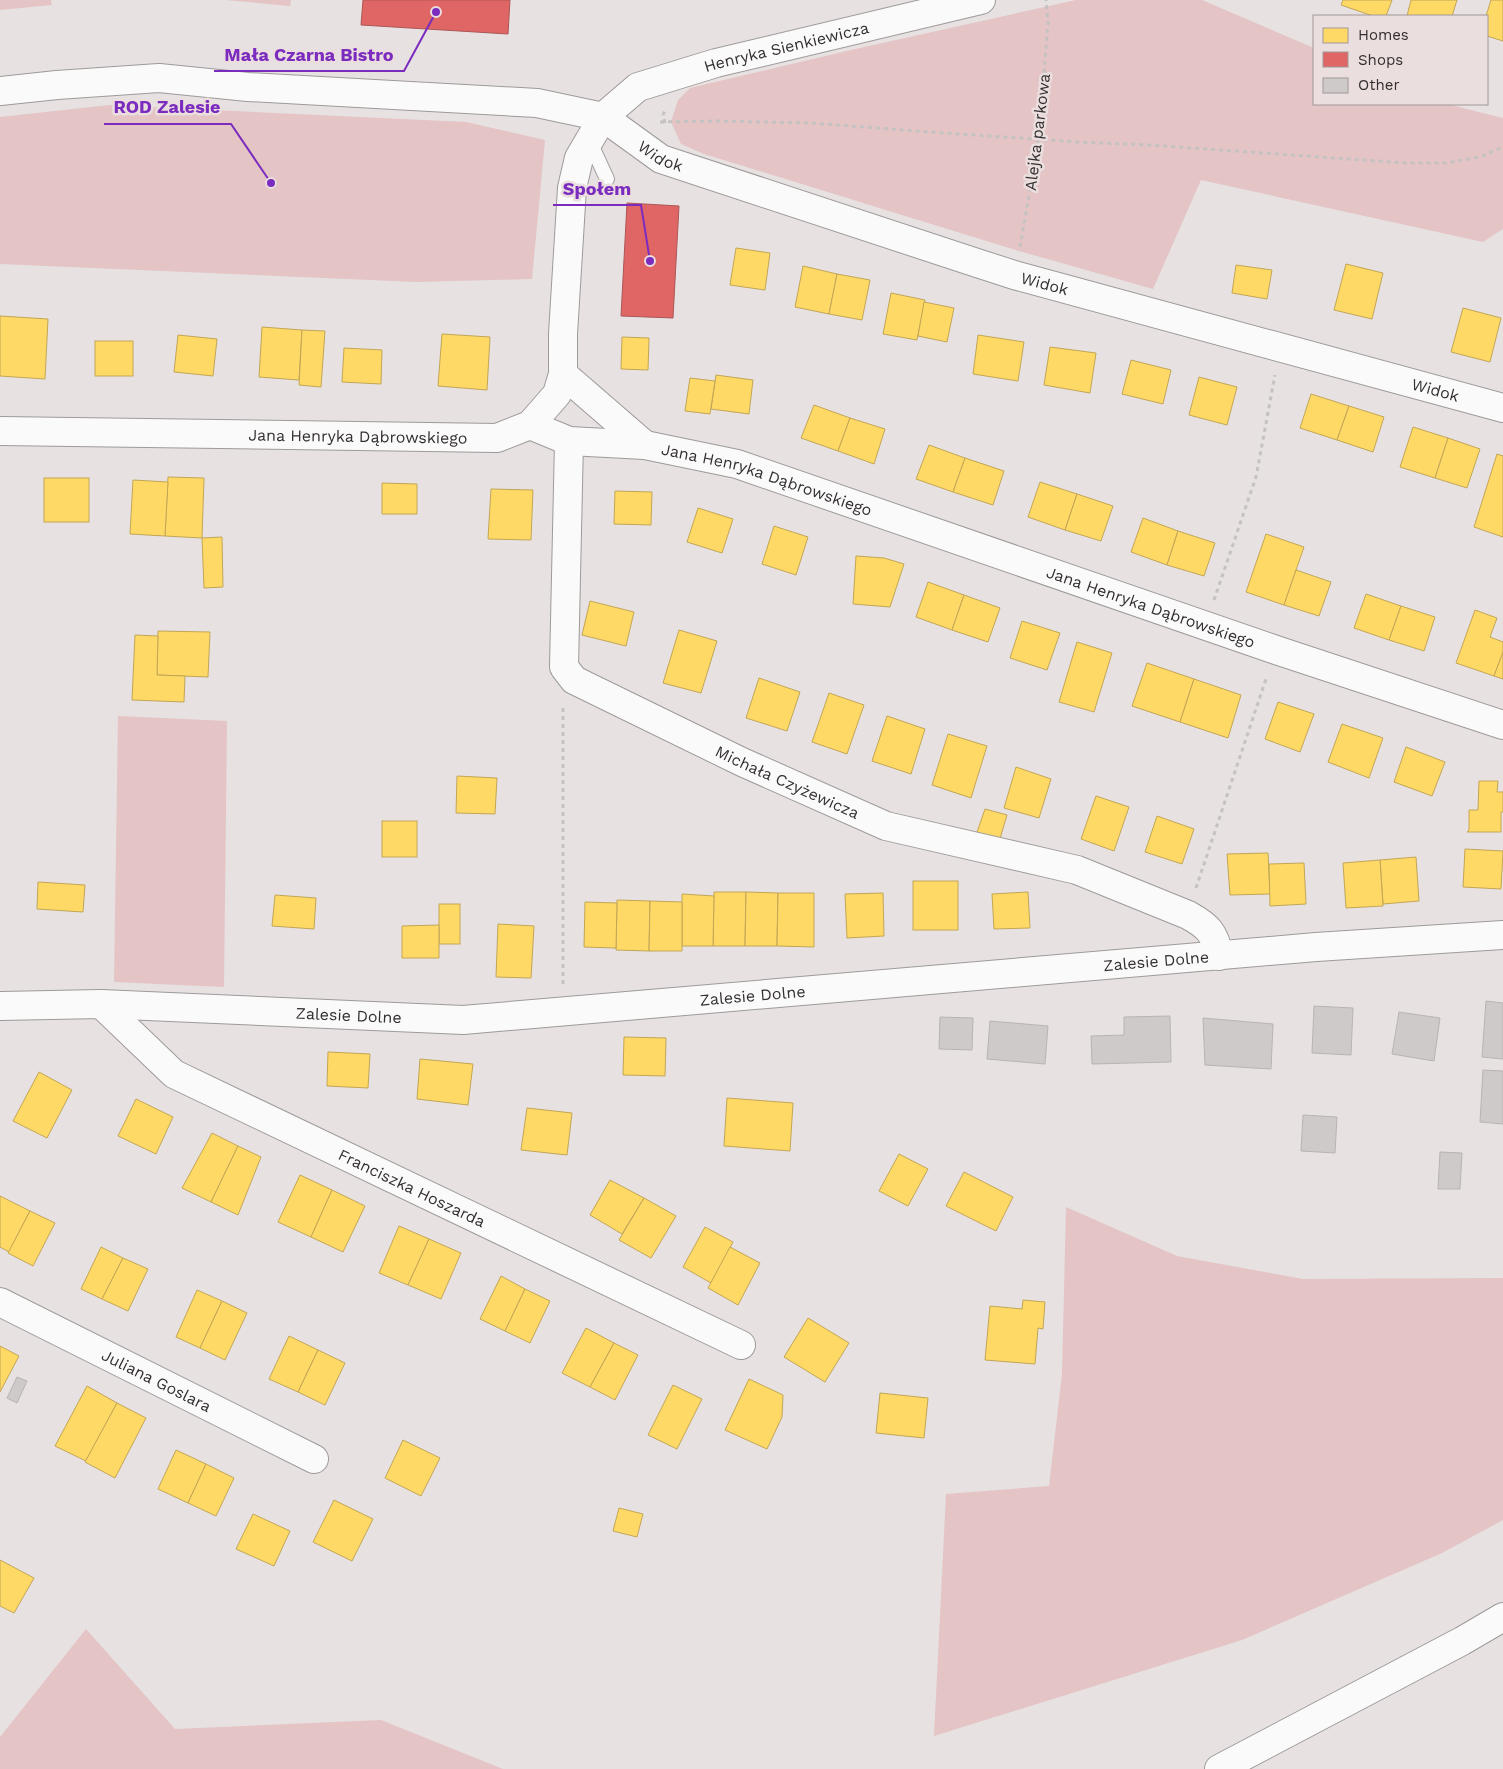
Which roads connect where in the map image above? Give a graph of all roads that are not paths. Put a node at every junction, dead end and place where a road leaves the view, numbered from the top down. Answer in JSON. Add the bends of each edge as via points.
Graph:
{"nodes":[{"id":1,"x":981,"y":0,"type":"edge"},
{"id":2,"x":0,"y":91,"type":"edge"},
{"id":3,"x":603,"y":117,"type":"junction"},
{"id":4,"x":589,"y":140,"type":"junction"},
{"id":5,"x":607,"y":179,"type":"dead end"},
{"id":6,"x":564,"y":374,"type":"junction"},
{"id":7,"x":1503,"y":408,"type":"edge"},
{"id":8,"x":530,"y":425,"type":"junction"},
{"id":9,"x":0,"y":431,"type":"edge"},
{"id":10,"x":569,"y":441,"type":"junction"},
{"id":11,"x":645,"y":444,"type":"junction"},
{"id":12,"x":1503,"y":725,"type":"edge"},
{"id":13,"x":1503,"y":935,"type":"edge"},
{"id":14,"x":1219,"y":956,"type":"junction"},
{"id":15,"x":102,"y":1004,"type":"junction"},
{"id":16,"x":0,"y":1006,"type":"edge"},
{"id":17,"x":0,"y":1302,"type":"edge"},
{"id":18,"x":741,"y":1345,"type":"dead end"},
{"id":19,"x":314,"y":1459,"type":"dead end"},
{"id":20,"x":1503,"y":1617,"type":"edge"},
{"id":21,"x":1219,"y":1769,"type":"edge"}],
"edges":[{"from":1,"to":3,"type":"street","name":"Henryka Sienkiewicza","via":[[716,63],[638,87]]},
{"from":2,"to":3,"type":"street","via":[[159,78],[248,87],[537,103]]},
{"from":3,"to":4,"type":"street","name":"Henryka Sienkiewicza"},
{"from":3,"to":7,"type":"street","name":"Widok","via":[[661,159],[1014,275]]},
{"from":4,"to":5,"type":"lane"},
{"from":4,"to":6,"type":"street","name":"Henryka Sienkiewicza","via":[[579,158],[572,188],[563,334]]},
{"from":6,"to":8,"type":"street","via":[[557,394]]},
{"from":6,"to":11,"type":"street"},
{"from":8,"to":9,"type":"street","name":"Jana Henryka Dąbrowskiego","via":[[497,438]]},
{"from":8,"to":10,"type":"street","name":"Jana Henryka Dąbrowskiego"},
{"from":10,"to":11,"type":"street","name":"Jana Henryka Dąbrowskiego"},
{"from":10,"to":14,"type":"street","name":"Michała Czyżewicza","via":[[564,667],[574,680],[742,762],[886,826],[1077,870],[1188,915],[1203,923],[1216,940]]},
{"from":11,"to":12,"type":"street","name":"Jana Henryka Dąbrowskiego","via":[[738,464]]},
{"from":13,"to":14,"type":"street","name":"Zalesie Dolne"},
{"from":14,"to":15,"type":"street","name":"Zalesie Dolne","via":[[463,1020]]},
{"from":15,"to":16,"type":"street","name":"Zalesie Dolne"},
{"from":15,"to":18,"type":"street","name":"Franciszka Hoszarda","via":[[174,1074]]},
{"from":17,"to":19,"type":"street","name":"Juliana Goslara"},
{"from":20,"to":21,"type":"street"}]}
